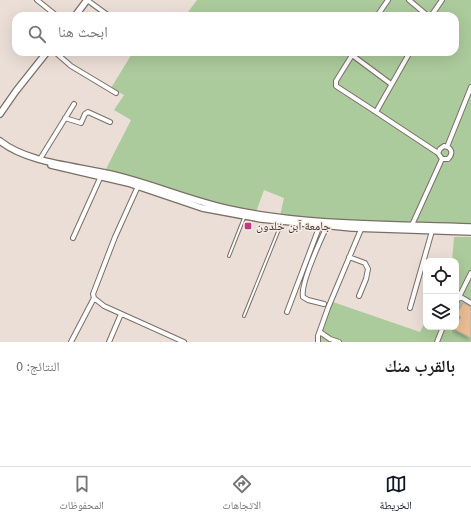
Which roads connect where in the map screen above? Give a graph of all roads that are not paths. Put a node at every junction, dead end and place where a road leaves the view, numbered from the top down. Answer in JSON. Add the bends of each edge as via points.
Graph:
{"nodes":[{"id":1,"x":37,"y":0,"type":"edge"},
{"id":2,"x":87,"y":0,"type":"edge"},
{"id":3,"x":388,"y":0,"type":"edge"},
{"id":4,"x":409,"y":0,"type":"edge"},
{"id":5,"x":442,"y":0,"type":"edge"},
{"id":6,"x":52,"y":12,"type":"edge"},
{"id":7,"x":78,"y":12,"type":"edge"},
{"id":8,"x":104,"y":12,"type":"edge"},
{"id":9,"x":380,"y":12,"type":"edge"},
{"id":10,"x":424,"y":12,"type":"edge"},
{"id":11,"x":432,"y":12,"type":"edge"},
{"id":12,"x":44,"y":56,"type":"edge"},
{"id":13,"x":60,"y":56,"type":"edge"},
{"id":14,"x":352,"y":56,"type":"edge"},
{"id":15,"x":356,"y":56,"type":"edge"},
{"id":16,"x":406,"y":56,"type":"edge"},
{"id":17,"x":392,"y":84,"type":"junction"},
{"id":18,"x":471,"y":87,"type":"edge"},
{"id":19,"x":16,"y":91,"type":"junction"},
{"id":20,"x":116,"y":93,"type":"dead end"},
{"id":21,"x":74,"y":104,"type":"dead end"},
{"id":22,"x":0,"y":106,"type":"edge"},
{"id":23,"x":376,"y":112,"type":"junction"},
{"id":24,"x":0,"y":114,"type":"edge"},
{"id":25,"x":65,"y":118,"type":"junction"},
{"id":26,"x":110,"y":122,"type":"dead end"},
{"id":27,"x":0,"y":141,"type":"edge"},
{"id":28,"x":0,"y":146,"type":"edge"},
{"id":29,"x":447,"y":147,"type":"junction"},
{"id":30,"x":438,"y":153,"type":"junction"},
{"id":31,"x":40,"y":159,"type":"junction"},
{"id":32,"x":442,"y":159,"type":"junction"},
{"id":33,"x":100,"y":176,"type":"junction"},
{"id":34,"x":139,"y":184,"type":"junction"},
{"id":35,"x":244,"y":216,"type":"junction"},
{"id":36,"x":282,"y":222,"type":"junction"},
{"id":37,"x":320,"y":225,"type":"junction"},
{"id":38,"x":412,"y":225,"type":"junction"},
{"id":39,"x":327,"y":226,"type":"junction"},
{"id":40,"x":362,"y":226,"type":"junction"},
{"id":41,"x":471,"y":227,"type":"edge"},
{"id":42,"x":432,"y":231,"type":"junction"},
{"id":43,"x":471,"y":232,"type":"edge"},
{"id":44,"x":73,"y":238,"type":"dead end"},
{"id":45,"x":229,"y":256,"type":"dead end"},
{"id":46,"x":349,"y":257,"type":"junction"},
{"id":47,"x":471,"y":273,"type":"edge"},
{"id":48,"x":359,"y":296,"type":"dead end"},
{"id":49,"x":459,"y":296,"type":"joint"},
{"id":50,"x":94,"y":298,"type":"junction"},
{"id":51,"x":471,"y":303,"type":"edge"},
{"id":52,"x":324,"y":304,"type":"dead end"},
{"id":53,"x":410,"y":308,"type":"dead end"},
{"id":54,"x":287,"y":312,"type":"dead end"},
{"id":55,"x":121,"y":314,"type":"junction"},
{"id":56,"x":244,"y":316,"type":"dead end"},
{"id":57,"x":442,"y":330,"type":"edge"},
{"id":58,"x":319,"y":334,"type":"junction"},
{"id":59,"x":175,"y":341,"type":"edge"},
{"id":60,"x":71,"y":342,"type":"edge"},
{"id":61,"x":109,"y":342,"type":"edge"},
{"id":62,"x":184,"y":342,"type":"edge"},
{"id":63,"x":314,"y":342,"type":"edge"},
{"id":64,"x":318,"y":342,"type":"edge"},
{"id":65,"x":340,"y":342,"type":"edge"},
{"id":66,"x":436,"y":342,"type":"edge"}],
"edges":[{"from":1,"to":6,"type":"street"},
{"from":2,"to":7,"type":"main road"},
{"from":2,"to":8,"type":"street"},
{"from":3,"to":9,"type":"street"},
{"from":4,"to":10,"type":"street"},
{"from":5,"to":11,"type":"street"},
{"from":12,"to":19,"type":"main road"},
{"from":13,"to":20,"type":"street","via":[[71,66]]},
{"from":14,"to":23,"type":"street","via":[[336,81],[336,86]]},
{"from":15,"to":17,"type":"street"},
{"from":16,"to":17,"type":"street"},
{"from":17,"to":23,"type":"street"},
{"from":18,"to":29,"type":"street"},
{"from":19,"to":22,"type":"main road"},
{"from":19,"to":24,"type":"main road"},
{"from":21,"to":25,"type":"street"},
{"from":23,"to":30,"type":"street"},
{"from":25,"to":26,"type":"street","via":[[81,123],[88,112]]},
{"from":25,"to":31,"type":"street"},
{"from":27,"to":31,"type":"main road","via":[[10,148]]},
{"from":28,"to":33,"type":"main road","via":[[36,162]]},
{"from":29,"to":30,"type":"street","via":[[441,148]]},
{"from":29,"to":32,"type":"street","via":[[451,150],[451,155],[448,159]]},
{"from":30,"to":32,"type":"street"},
{"from":31,"to":34,"type":"main road","via":[[108,173]]},
{"from":32,"to":38,"type":"street"},
{"from":33,"to":34,"type":"main road"},
{"from":33,"to":44,"type":"street"},
{"from":34,"to":35,"type":"main road","via":[[202,208]]},
{"from":34,"to":40,"type":"main road","via":[[229,209]]},
{"from":34,"to":50,"type":"street","via":[[104,263],[93,292]]},
{"from":35,"to":36,"type":"main road"},
{"from":35,"to":45,"type":"lane"},
{"from":36,"to":37,"type":"main road"},
{"from":36,"to":56,"type":"lane"},
{"from":37,"to":39,"type":"main road"},
{"from":37,"to":54,"type":"street"},
{"from":38,"to":40,"type":"main road"},
{"from":38,"to":41,"type":"main road"},
{"from":39,"to":40,"type":"main road"},
{"from":39,"to":52,"type":"street","via":[[302,291],[306,299]]},
{"from":40,"to":42,"type":"main road"},
{"from":40,"to":46,"type":"street"},
{"from":42,"to":43,"type":"main road"},
{"from":42,"to":53,"type":"street"},
{"from":46,"to":48,"type":"street","via":[[365,263],[368,269]]},
{"from":46,"to":58,"type":"street"},
{"from":47,"to":49,"type":"street"},
{"from":49,"to":51,"type":"street"},
{"from":50,"to":55,"type":"street"},
{"from":50,"to":60,"type":"street"},
{"from":55,"to":59,"type":"street"},
{"from":55,"to":61,"type":"street"},
{"from":57,"to":66,"type":"street"},
{"from":58,"to":63,"type":"street"},
{"from":58,"to":64,"type":"street"},
{"from":58,"to":65,"type":"street"},
{"from":59,"to":62,"type":"street"}]}
